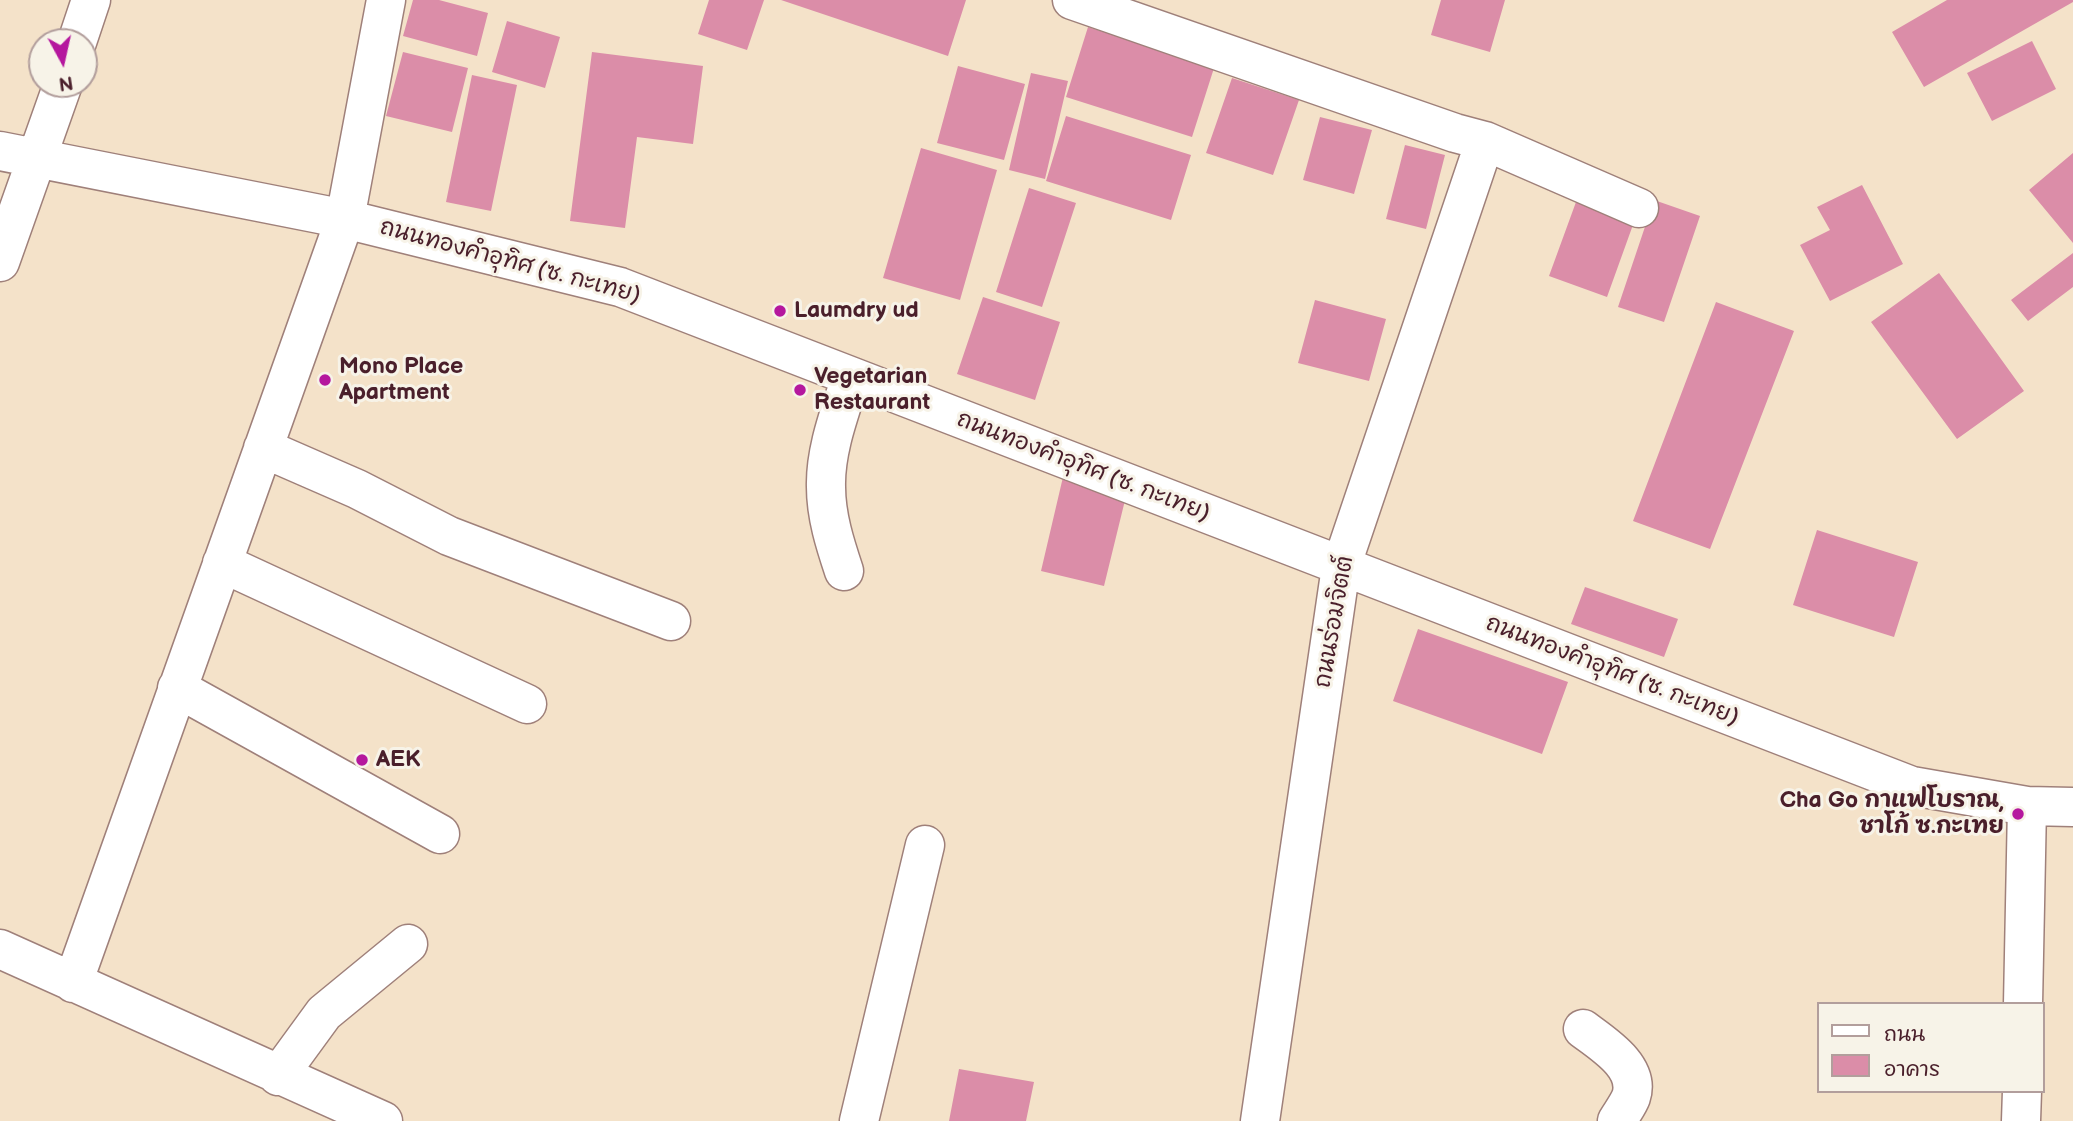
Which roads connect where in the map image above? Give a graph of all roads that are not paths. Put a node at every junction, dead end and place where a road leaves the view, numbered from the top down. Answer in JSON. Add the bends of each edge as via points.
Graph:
{"nodes":[{"id":1,"x":91,"y":0,"type":"edge"},
{"id":2,"x":386,"y":0,"type":"edge"},
{"id":3,"x":1072,"y":0,"type":"edge"},
{"id":4,"x":82,"y":28,"type":"edge"},
{"id":5,"x":58,"y":98,"type":"edge"},
{"id":6,"x":1486,"y":141,"type":"junction"},
{"id":7,"x":0,"y":151,"type":"edge"},
{"id":8,"x":37,"y":160,"type":"junction"},
{"id":9,"x":1640,"y":208,"type":"dead end"},
{"id":10,"x":345,"y":219,"type":"junction"},
{"id":11,"x":0,"y":262,"type":"edge"},
{"id":12,"x":851,"y":377,"type":"junction"},
{"id":13,"x":263,"y":448,"type":"junction"},
{"id":14,"x":222,"y":563,"type":"junction"},
{"id":15,"x":1341,"y":567,"type":"junction"},
{"id":16,"x":844,"y":571,"type":"dead end"},
{"id":17,"x":671,"y":621,"type":"dead end"},
{"id":18,"x":177,"y":688,"type":"junction"},
{"id":19,"x":527,"y":704,"type":"dead end"},
{"id":20,"x":2027,"y":806,"type":"junction"},
{"id":21,"x":2073,"y":807,"type":"edge"},
{"id":22,"x":440,"y":834,"type":"dead end"},
{"id":23,"x":925,"y":845,"type":"dead end"},
{"id":24,"x":408,"y":944,"type":"dead end"},
{"id":25,"x":0,"y":949,"type":"edge"},
{"id":26,"x":73,"y":984,"type":"junction"},
{"id":27,"x":2023,"y":1002,"type":"edge"},
{"id":28,"x":1583,"y":1029,"type":"dead end"},
{"id":29,"x":278,"y":1076,"type":"junction"},
{"id":30,"x":2022,"y":1093,"type":"edge"},
{"id":31,"x":321,"y":1109,"type":"edge"},
{"id":32,"x":383,"y":1121,"type":"edge"},
{"id":33,"x":859,"y":1121,"type":"edge"},
{"id":34,"x":1259,"y":1121,"type":"edge"},
{"id":35,"x":1617,"y":1121,"type":"edge"},
{"id":36,"x":2021,"y":1121,"type":"edge"}],
"edges":[{"from":1,"to":4,"type":"street"},
{"from":2,"to":10,"type":"street"},
{"from":3,"to":6,"type":"street"},
{"from":5,"to":8,"type":"street"},
{"from":6,"to":9,"type":"street"},
{"from":6,"to":15,"type":"street","name":"ถนนร่อมจิตต์"},
{"from":7,"to":8,"type":"street","name":"ถนนทองคำอุทิศ (ซ. กะเทย)"},
{"from":8,"to":10,"type":"street","name":"ถนนทองคำอุทิศ (ซ. กะเทย)"},
{"from":8,"to":11,"type":"street"},
{"from":10,"to":12,"type":"street","name":"ถนนทองคำอุทิศ (ซ. กะเทย)","via":[[620,287]]},
{"from":10,"to":13,"type":"street"},
{"from":12,"to":15,"type":"street","name":"ถนนทองคำอุทิศ (ซ. กะเทย)"},
{"from":12,"to":16,"type":"street","via":[[837,419],[826,487],[833,537]]},
{"from":13,"to":14,"type":"street"},
{"from":13,"to":17,"type":"street","via":[[449,536]]},
{"from":14,"to":18,"type":"street"},
{"from":14,"to":19,"type":"street"},
{"from":15,"to":20,"type":"street","name":"ถนนทองคำอุทิศ (ซ. กะเทย)","via":[[1912,786]]},
{"from":15,"to":34,"type":"street","name":"ถนนร่อมจิตต์"},
{"from":18,"to":22,"type":"street"},
{"from":18,"to":26,"type":"street"},
{"from":20,"to":21,"type":"street","name":"ถนนทองคำอุทิศ (ซ. กะเทย)"},
{"from":20,"to":27,"type":"street"},
{"from":23,"to":33,"type":"street"},
{"from":24,"to":29,"type":"street","via":[[324,1013]]},
{"from":25,"to":26,"type":"street"},
{"from":26,"to":29,"type":"street"},
{"from":28,"to":35,"type":"street","via":[[1630,1072],[1632,1095]]},
{"from":29,"to":31,"type":"street"},
{"from":30,"to":36,"type":"street"},
{"from":31,"to":32,"type":"street"}]}
